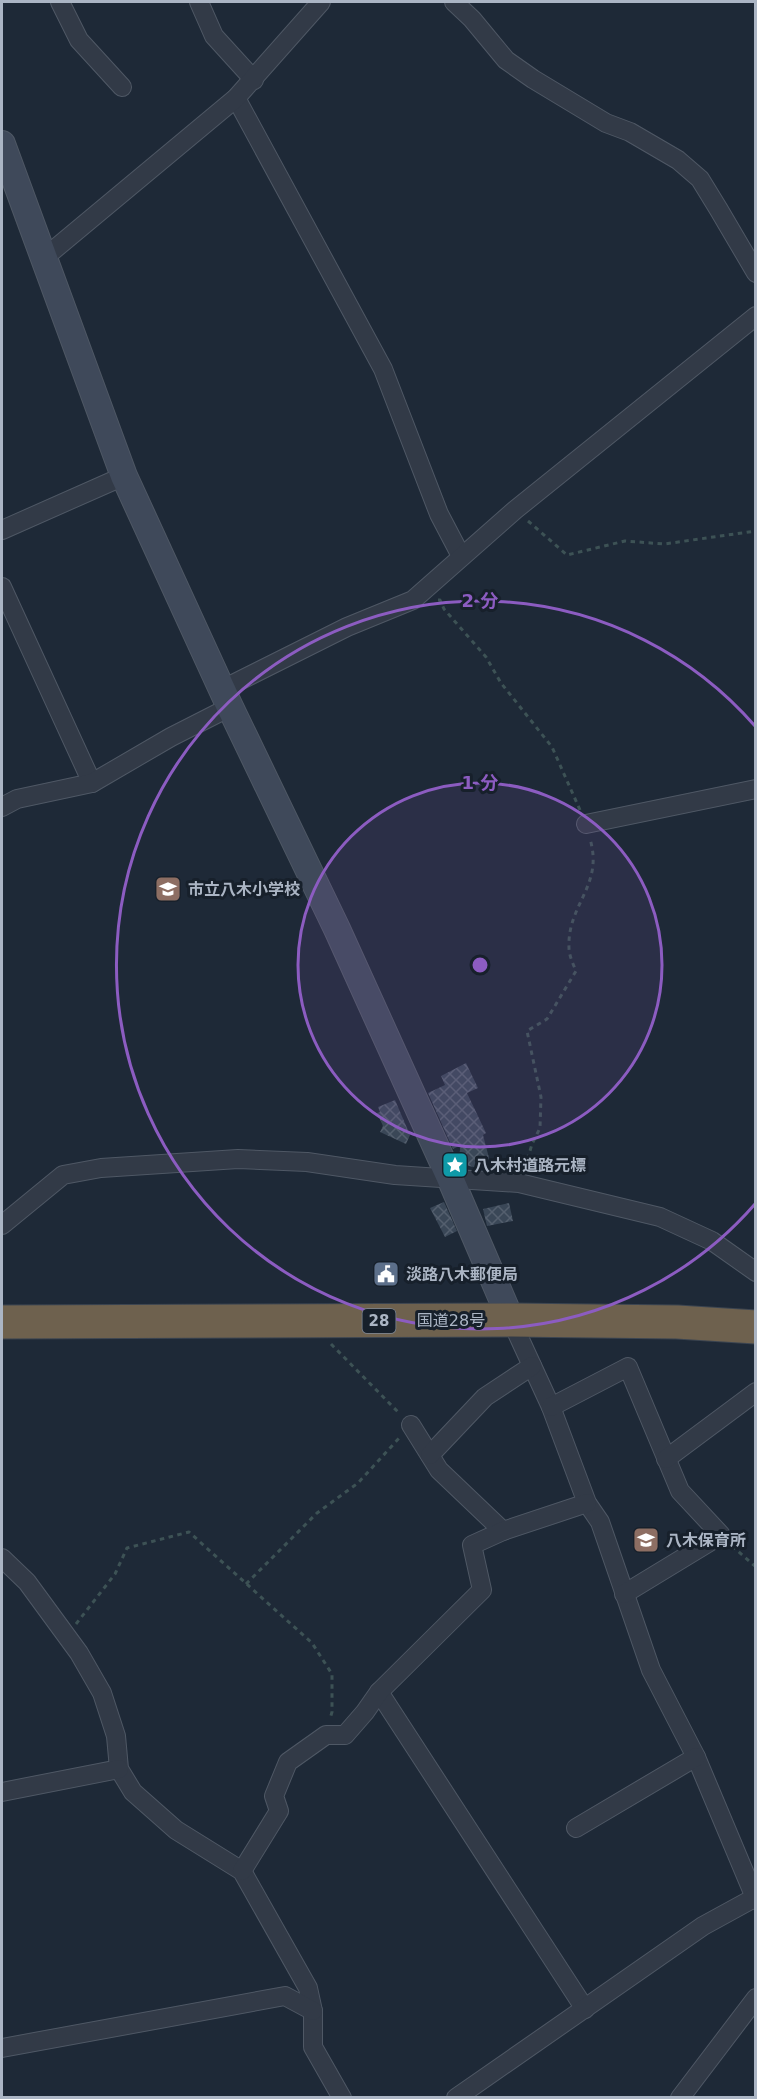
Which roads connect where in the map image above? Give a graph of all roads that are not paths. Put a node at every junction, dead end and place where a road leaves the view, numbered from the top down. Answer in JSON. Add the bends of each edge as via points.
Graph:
{"nodes":[{"id":1,"x":60,"y":2,"type":"edge"},
{"id":2,"x":199,"y":2,"type":"edge"},
{"id":3,"x":321,"y":2,"type":"edge"},
{"id":4,"x":454,"y":2,"type":"edge"},
{"id":5,"x":254,"y":80,"type":"junction"},
{"id":6,"x":122,"y":87,"type":"dead end"},
{"id":7,"x":236,"y":98,"type":"junction"},
{"id":8,"x":2,"y":144,"type":"edge"},
{"id":9,"x":44,"y":258,"type":"junction"},
{"id":10,"x":756,"y":273,"type":"edge"},
{"id":11,"x":756,"y":316,"type":"edge"},
{"id":12,"x":124,"y":476,"type":"junction"},
{"id":13,"x":2,"y":530,"type":"edge"},
{"id":14,"x":461,"y":556,"type":"junction"},
{"id":15,"x":2,"y":587,"type":"edge"},
{"id":16,"x":226,"y":698,"type":"junction"},
{"id":17,"x":92,"y":783,"type":"junction"},
{"id":18,"x":756,"y":789,"type":"edge"},
{"id":19,"x":2,"y":807,"type":"edge"},
{"id":20,"x":586,"y":824,"type":"road end"},
{"id":21,"x":450,"y":1178,"type":"junction"},
{"id":22,"x":2,"y":1225,"type":"edge"},
{"id":23,"x":756,"y":1272,"type":"edge"},
{"id":24,"x":511,"y":1320,"type":"junction"},
{"id":25,"x":2,"y":1322,"type":"edge"},
{"id":26,"x":756,"y":1327,"type":"edge"},
{"id":27,"x":532,"y":1366,"type":"junction"},
{"id":28,"x":756,"y":1392,"type":"edge"},
{"id":29,"x":551,"y":1407,"type":"junction"},
{"id":30,"x":411,"y":1425,"type":"road end"},
{"id":31,"x":430,"y":1455,"type":"junction"},
{"id":32,"x":666,"y":1459,"type":"junction"},
{"id":33,"x":588,"y":1503,"type":"junction"},
{"id":34,"x":503,"y":1531,"type":"junction"},
{"id":35,"x":2,"y":1558,"type":"edge"},
{"id":36,"x":624,"y":1594,"type":"junction"},
{"id":37,"x":379,"y":1692,"type":"junction"},
{"id":38,"x":696,"y":1757,"type":"junction"},
{"id":39,"x":119,"y":1769,"type":"junction"},
{"id":40,"x":2,"y":1792,"type":"edge"},
{"id":41,"x":576,"y":1828,"type":"dead end"},
{"id":42,"x":242,"y":1871,"type":"junction"},
{"id":43,"x":755,"y":1898,"type":"edge"},
{"id":44,"x":756,"y":1998,"type":"edge"},
{"id":45,"x":585,"y":2009,"type":"junction"},
{"id":46,"x":313,"y":2011,"type":"junction"},
{"id":47,"x":2,"y":2048,"type":"edge"},
{"id":48,"x":342,"y":2097,"type":"edge"},
{"id":49,"x":456,"y":2097,"type":"edge"},
{"id":50,"x":680,"y":2097,"type":"edge"}],
"edges":[{"from":1,"to":6,"type":"street","via":[[79,40]]},
{"from":2,"to":5,"type":"street","via":[[214,36]]},
{"from":3,"to":5,"type":"street"},
{"from":4,"to":10,"type":"street","via":[[506,60],[606,123],[678,160],[699,179]]},
{"from":5,"to":7,"type":"street"},
{"from":7,"to":9,"type":"street"},
{"from":7,"to":14,"type":"street","via":[[383,369],[439,514]]},
{"from":8,"to":9,"type":"street"},
{"from":9,"to":12,"type":"street"},
{"from":11,"to":14,"type":"street"},
{"from":12,"to":13,"type":"street"},
{"from":12,"to":16,"type":"street"},
{"from":14,"to":16,"type":"street","via":[[413,600],[347,627]]},
{"from":15,"to":17,"type":"street"},
{"from":16,"to":17,"type":"street","via":[[171,737]]},
{"from":16,"to":21,"type":"street"},
{"from":17,"to":19,"type":"street","via":[[17,799]]},
{"from":18,"to":20,"type":"street"},
{"from":21,"to":22,"type":"street","via":[[395,1175],[307,1162],[238,1160],[100,1168],[63,1176]]},
{"from":21,"to":23,"type":"street","via":[[519,1184],[660,1217],[712,1241]]},
{"from":21,"to":24,"type":"street"},
{"from":24,"to":25,"type":"highway","name":"国道28号","number":"28"},
{"from":24,"to":26,"type":"highway","name":"国道28号","number":"28"},
{"from":24,"to":27,"type":"street"},
{"from":27,"to":29,"type":"street"},
{"from":27,"to":31,"type":"street","via":[[486,1398]]},
{"from":28,"to":32,"type":"street"},
{"from":29,"to":32,"type":"street","via":[[628,1367]]},
{"from":29,"to":33,"type":"street"},
{"from":30,"to":31,"type":"street"},
{"from":31,"to":34,"type":"street","via":[[439,1470]]},
{"from":32,"to":36,"type":"street","via":[[680,1491],[721,1535]]},
{"from":33,"to":34,"type":"street"},
{"from":33,"to":36,"type":"street","via":[[600,1522]]},
{"from":34,"to":37,"type":"street","via":[[472,1545],[482,1590]]},
{"from":35,"to":39,"type":"street","via":[[27,1582],[79,1653],[102,1693],[116,1736]]},
{"from":36,"to":38,"type":"street","via":[[651,1670]]},
{"from":37,"to":42,"type":"street","via":[[345,1735],[326,1735],[288,1762],[274,1796],[279,1811]]},
{"from":37,"to":45,"type":"street"},
{"from":38,"to":41,"type":"street"},
{"from":38,"to":43,"type":"street"},
{"from":39,"to":40,"type":"street"},
{"from":39,"to":42,"type":"street","via":[[132,1792],[176,1830]]},
{"from":42,"to":46,"type":"street","via":[[308,1988]]},
{"from":43,"to":45,"type":"street","via":[[703,1926]]},
{"from":44,"to":50,"type":"street"},
{"from":45,"to":49,"type":"street"},
{"from":46,"to":47,"type":"street","via":[[285,1996]]},
{"from":46,"to":48,"type":"street","via":[[313,2048]]}]}
